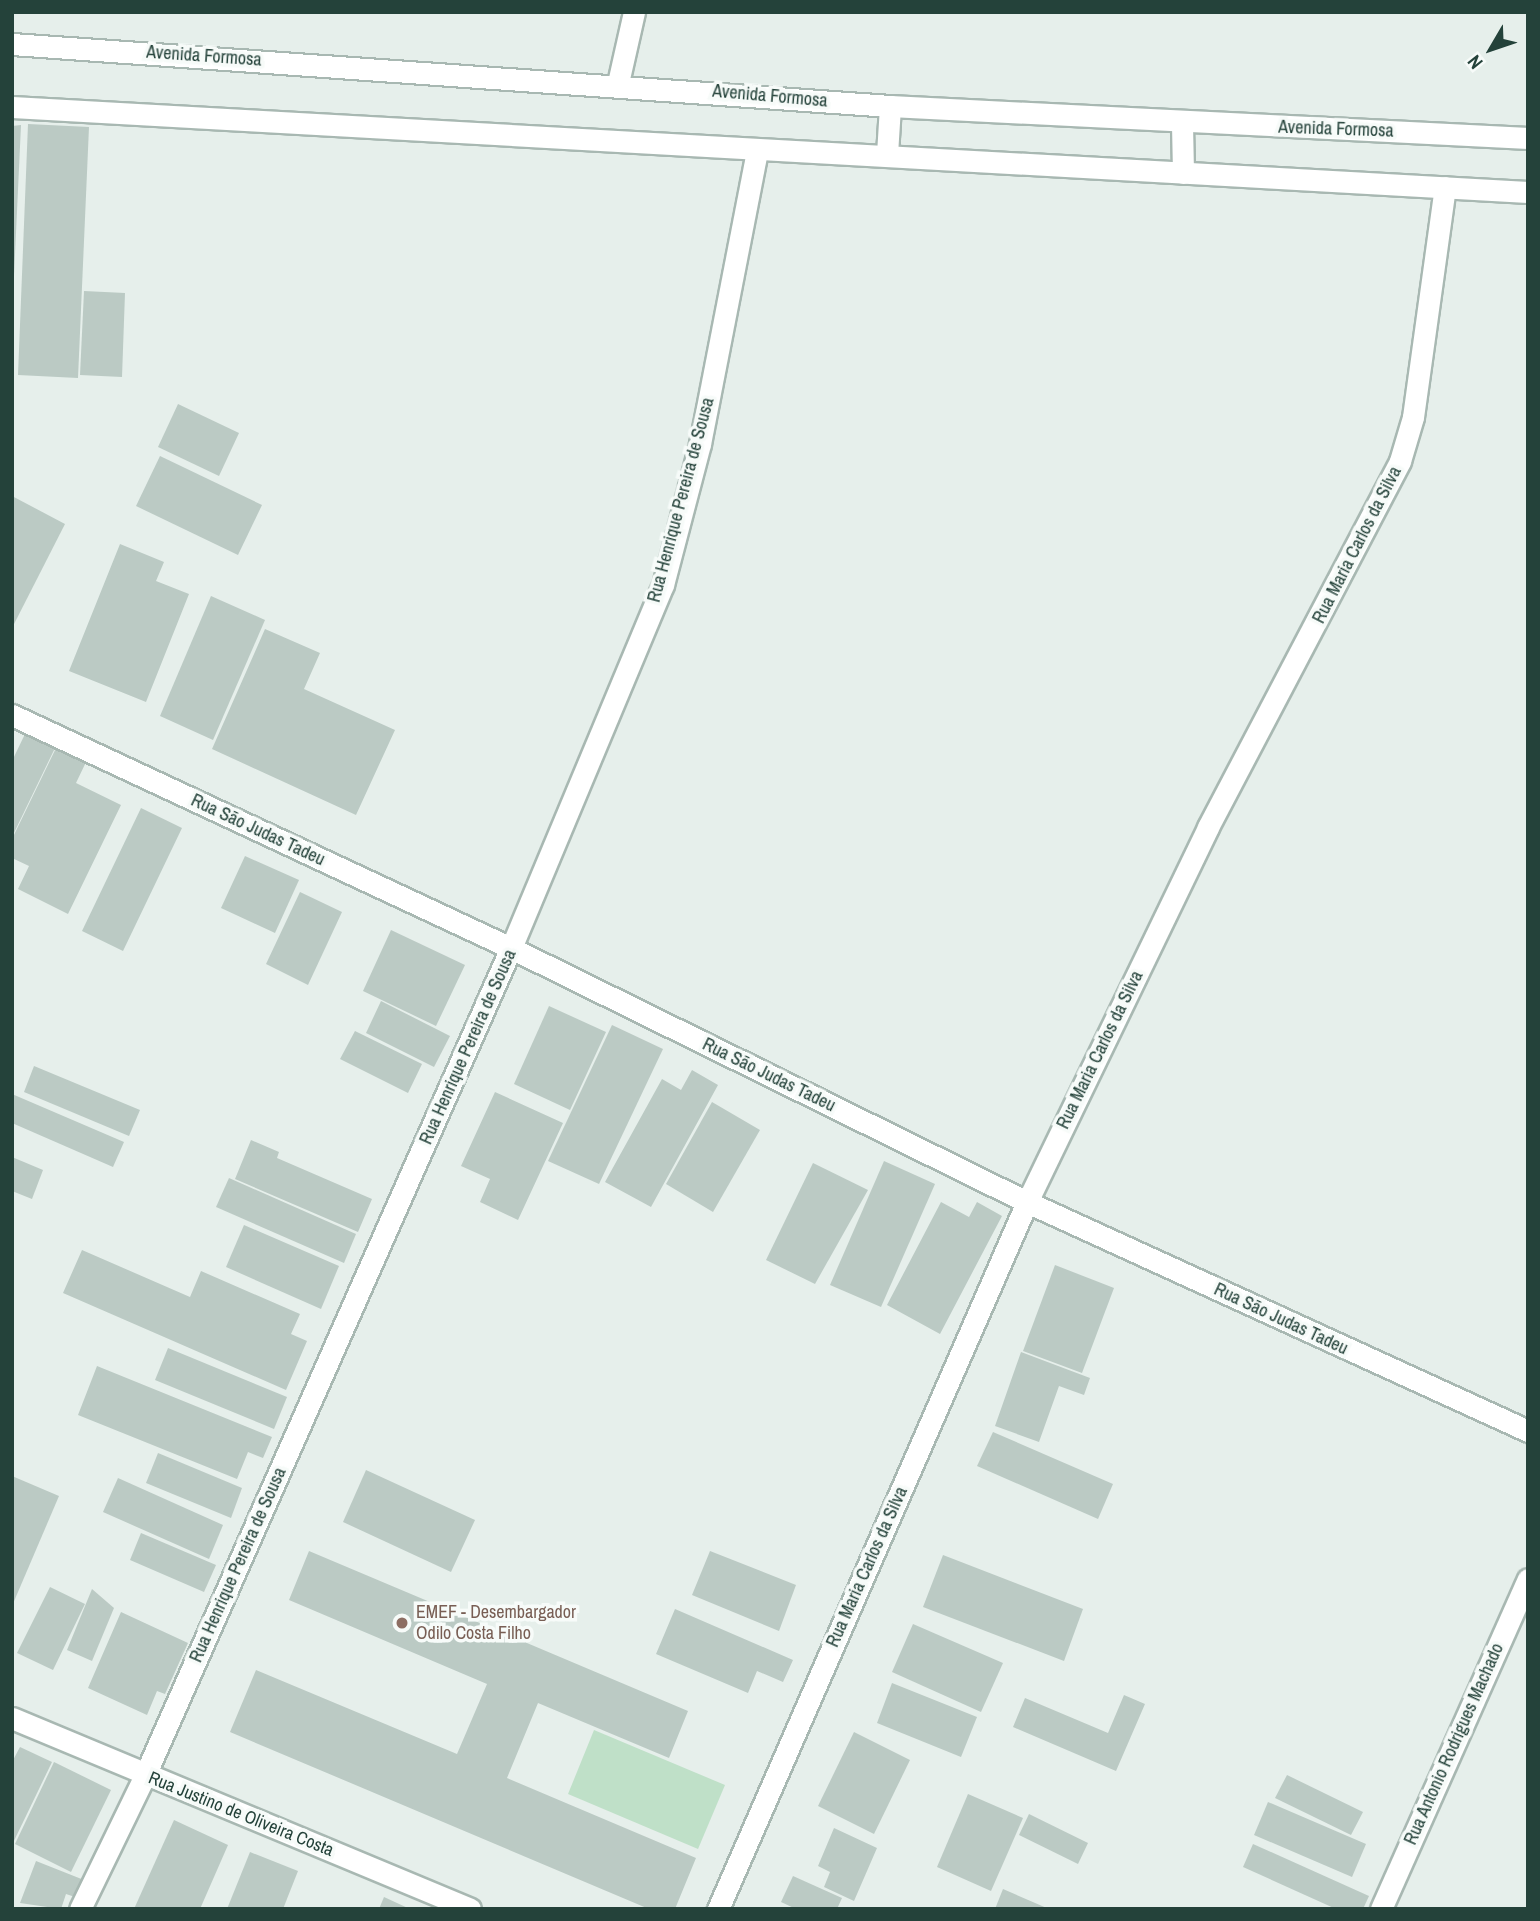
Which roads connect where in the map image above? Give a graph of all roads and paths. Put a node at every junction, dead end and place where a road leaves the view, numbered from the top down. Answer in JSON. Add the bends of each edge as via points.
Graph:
{"nodes":[{"id":1,"x":634,"y":12,"type":"edge"},
{"id":2,"x":12,"y":44,"type":"edge"},
{"id":3,"x":618,"y":83,"type":"junction"},
{"id":4,"x":890,"y":106,"type":"junction"},
{"id":5,"x":12,"y":107,"type":"edge"},
{"id":6,"x":1182,"y":124,"type":"junction"},
{"id":7,"x":1528,"y":138,"type":"edge"},
{"id":8,"x":757,"y":152,"type":"junction"},
{"id":9,"x":887,"y":155,"type":"junction"},
{"id":10,"x":1183,"y":173,"type":"junction"},
{"id":11,"x":1445,"y":187,"type":"junction"},
{"id":12,"x":1528,"y":192,"type":"edge"},
{"id":13,"x":12,"y":715,"type":"edge"},
{"id":14,"x":512,"y":948,"type":"junction"},
{"id":15,"x":1027,"y":1202,"type":"junction"},
{"id":16,"x":1528,"y":1432,"type":"edge"},
{"id":17,"x":1528,"y":1579,"type":"edge"},
{"id":18,"x":12,"y":1718,"type":"edge"},
{"id":19,"x":145,"y":1775,"type":"junction"},
{"id":20,"x":80,"y":1909,"type":"edge"},
{"id":21,"x":470,"y":1909,"type":"edge"},
{"id":22,"x":718,"y":1909,"type":"edge"},
{"id":23,"x":1381,"y":1909,"type":"edge"}],
"edges":[{"from":1,"to":3,"type":"street"},
{"from":2,"to":3,"type":"street","name":"Avenida Formosa"},
{"from":3,"to":4,"type":"street","name":"Avenida Formosa"},
{"from":4,"to":6,"type":"street","name":"Avenida Formosa"},
{"from":4,"to":9,"type":"street"},
{"from":5,"to":8,"type":"street"},
{"from":6,"to":7,"type":"street","name":"Avenida Formosa"},
{"from":6,"to":10,"type":"street"},
{"from":8,"to":9,"type":"street"},
{"from":8,"to":14,"type":"street","name":"Rua Henrique Pereira de Sousa","via":[[700,444],[663,585]]},
{"from":9,"to":10,"type":"street"},
{"from":10,"to":11,"type":"street"},
{"from":11,"to":12,"type":"street"},
{"from":11,"to":15,"type":"street","name":"Rua Maria Carlos da Silva","via":[[1413,417],[1400,461],[1208,827]]},
{"from":13,"to":14,"type":"street","name":"Rua São Judas Tadeu"},
{"from":14,"to":15,"type":"street","name":"Rua São Judas Tadeu"},
{"from":14,"to":19,"type":"street","name":"Rua Henrique Pereira de Sousa"},
{"from":15,"to":16,"type":"street","name":"Rua São Judas Tadeu"},
{"from":15,"to":22,"type":"street","name":"Rua Maria Carlos da Silva"},
{"from":17,"to":23,"type":"street","name":"Rua Antonio Rodrigues Machado"},
{"from":18,"to":19,"type":"street","name":"Rua Justino de Oliveira Costa"},
{"from":19,"to":20,"type":"street","name":"Rua Henrique Pereira de Sousa"},
{"from":19,"to":21,"type":"street","name":"Rua Justino de Oliveira Costa"}]}
